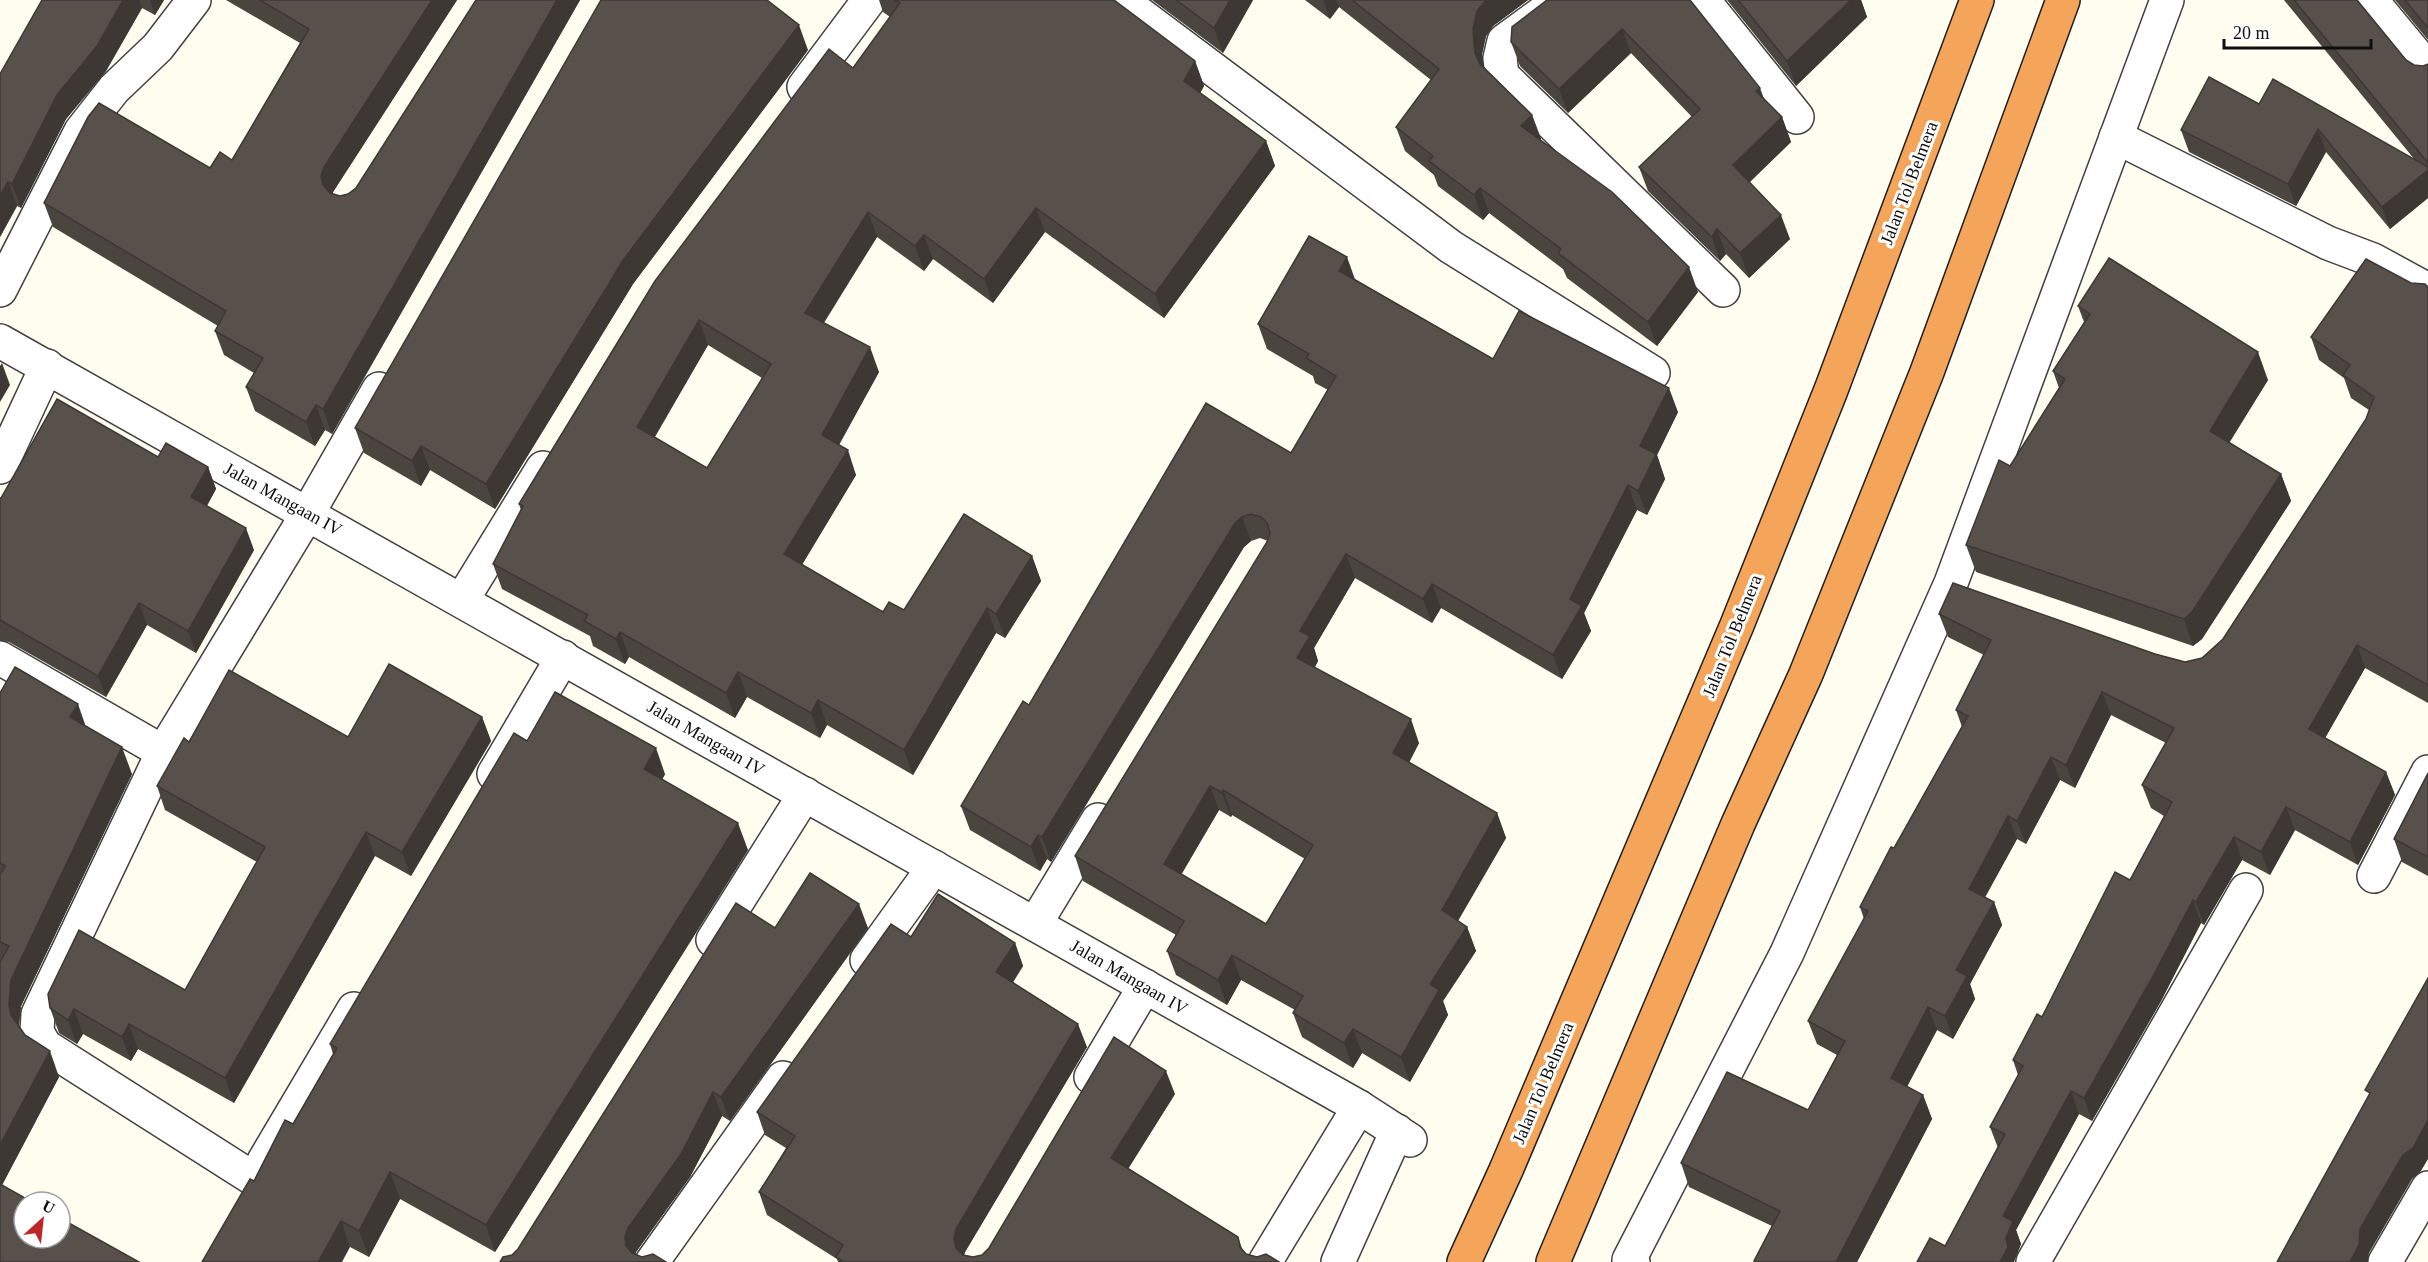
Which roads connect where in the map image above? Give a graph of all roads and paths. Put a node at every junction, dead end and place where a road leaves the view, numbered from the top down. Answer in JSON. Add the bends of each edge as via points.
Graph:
{"nodes":[{"id":1,"x":194,"y":0,"type":"edge"},
{"id":2,"x":869,"y":0,"type":"edge"},
{"id":3,"x":1121,"y":0,"type":"edge"},
{"id":4,"x":1555,"y":0,"type":"edge"},
{"id":5,"x":1703,"y":0,"type":"edge"},
{"id":6,"x":1977,"y":0,"type":"edge"},
{"id":7,"x":2063,"y":0,"type":"edge"},
{"id":8,"x":2167,"y":0,"type":"edge"},
{"id":9,"x":2371,"y":0,"type":"edge"},
{"id":10,"x":2428,"y":69,"type":"edge"},
{"id":11,"x":784,"y":114,"type":"edge"},
{"id":12,"x":1797,"y":117,"type":"dead end"},
{"id":13,"x":2116,"y":137,"type":"junction"},
{"id":14,"x":0,"y":290,"type":"edge"},
{"id":15,"x":1723,"y":290,"type":"dead end"},
{"id":16,"x":2428,"y":290,"type":"edge"},
{"id":17,"x":0,"y":341,"type":"edge"},
{"id":18,"x":396,"y":359,"type":"edge"},
{"id":19,"x":47,"y":366,"type":"junction"},
{"id":20,"x":1653,"y":373,"type":"dead end"},
{"id":21,"x":561,"y":438,"type":"edge"},
{"id":22,"x":0,"y":467,"type":"edge"},
{"id":23,"x":308,"y":513,"type":"junction"},
{"id":24,"x":1951,"y":583,"type":"junction"},
{"id":25,"x":1983,"y":594,"type":"edge"},
{"id":26,"x":462,"y":600,"type":"junction"},
{"id":27,"x":563,"y":657,"type":"junction"},
{"id":28,"x":0,"y":658,"type":"edge"},
{"id":29,"x":163,"y":752,"type":"junction"},
{"id":30,"x":2428,"y":772,"type":"edge"},
{"id":31,"x":1116,"y":791,"type":"edge"},
{"id":32,"x":805,"y":794,"type":"junction"},
{"id":33,"x":478,"y":800,"type":"edge"},
{"id":34,"x":934,"y":867,"type":"junction"},
{"id":35,"x":2374,"y":876,"type":"dead end"},
{"id":36,"x":2246,"y":890,"type":"dead end"},
{"id":37,"x":1035,"y":924,"type":"junction"},
{"id":38,"x":699,"y":963,"type":"edge"},
{"id":39,"x":851,"y":982,"type":"edge"},
{"id":40,"x":369,"y":984,"type":"edge"},
{"id":41,"x":1145,"y":986,"type":"junction"},
{"id":42,"x":803,"y":1050,"type":"edge"},
{"id":43,"x":1078,"y":1099,"type":"edge"},
{"id":44,"x":1359,"y":1107,"type":"junction"},
{"id":45,"x":254,"y":1179,"type":"junction"},
{"id":46,"x":2428,"y":1188,"type":"edge"},
{"id":47,"x":237,"y":1207,"type":"edge"},
{"id":48,"x":1631,"y":1261,"type":"edge"},
{"id":49,"x":652,"y":1262,"type":"edge"},
{"id":50,"x":1265,"y":1262,"type":"edge"},
{"id":51,"x":1338,"y":1262,"type":"edge"},
{"id":52,"x":1464,"y":1262,"type":"edge"},
{"id":53,"x":1553,"y":1262,"type":"edge"},
{"id":54,"x":2033,"y":1262,"type":"edge"},
{"id":55,"x":2385,"y":1262,"type":"edge"}],
"edges":[{"from":1,"to":14,"type":"street","via":[[158,47],[114,89],[81,131]]},
{"from":2,"to":11,"type":"street"},
{"from":3,"to":20,"type":"street","via":[[1451,247]]},
{"from":4,"to":15,"type":"street","via":[[1504,41],[1502,75]]},
{"from":5,"to":12,"type":"street"},
{"from":6,"to":52,"type":"highway","name":"Jalan Tol Belmera","via":[[1831,390],[1742,614]]},
{"from":7,"to":53,"type":"highway","via":[[1927,372],[1806,674],[1738,824]]},
{"from":8,"to":13,"type":"street"},
{"from":9,"to":10,"type":"street"},
{"from":13,"to":16,"type":"street"},
{"from":13,"to":24,"type":"street"},
{"from":17,"to":19,"type":"street","name":"Jalan Mangaan IV"},
{"from":18,"to":23,"type":"street"},
{"from":19,"to":22,"type":"street"},
{"from":19,"to":23,"type":"street","name":"Jalan Mangaan IV"},
{"from":21,"to":26,"type":"street"},
{"from":23,"to":26,"type":"street","name":"Jalan Mangaan IV"},
{"from":23,"to":29,"type":"street"},
{"from":24,"to":25,"type":"street"},
{"from":24,"to":48,"type":"street","via":[[1787,953]]},
{"from":26,"to":27,"type":"street","name":"Jalan Mangaan IV"},
{"from":27,"to":32,"type":"street","name":"Jalan Mangaan IV"},
{"from":27,"to":33,"type":"street"},
{"from":28,"to":29,"type":"street"},
{"from":29,"to":45,"type":"street","via":[[45,994],[37,1032],[45,1046]]},
{"from":30,"to":35,"type":"street"},
{"from":31,"to":37,"type":"street"},
{"from":32,"to":34,"type":"street","name":"Jalan Mangaan IV"},
{"from":32,"to":38,"type":"street"},
{"from":34,"to":37,"type":"street","name":"Jalan Mangaan IV"},
{"from":34,"to":39,"type":"street"},
{"from":36,"to":54,"type":"street"},
{"from":37,"to":41,"type":"street","name":"Jalan Mangaan IV"},
{"from":40,"to":45,"type":"street"},
{"from":41,"to":43,"type":"street"},
{"from":41,"to":44,"type":"street","name":"Jalan Mangaan IV"},
{"from":42,"to":49,"type":"street"},
{"from":44,"to":50,"type":"street"},
{"from":44,"to":51,"type":"street","name":"Jalan Mangaan IV","via":[[1404,1135]]},
{"from":45,"to":47,"type":"street"},
{"from":46,"to":55,"type":"street"}]}
